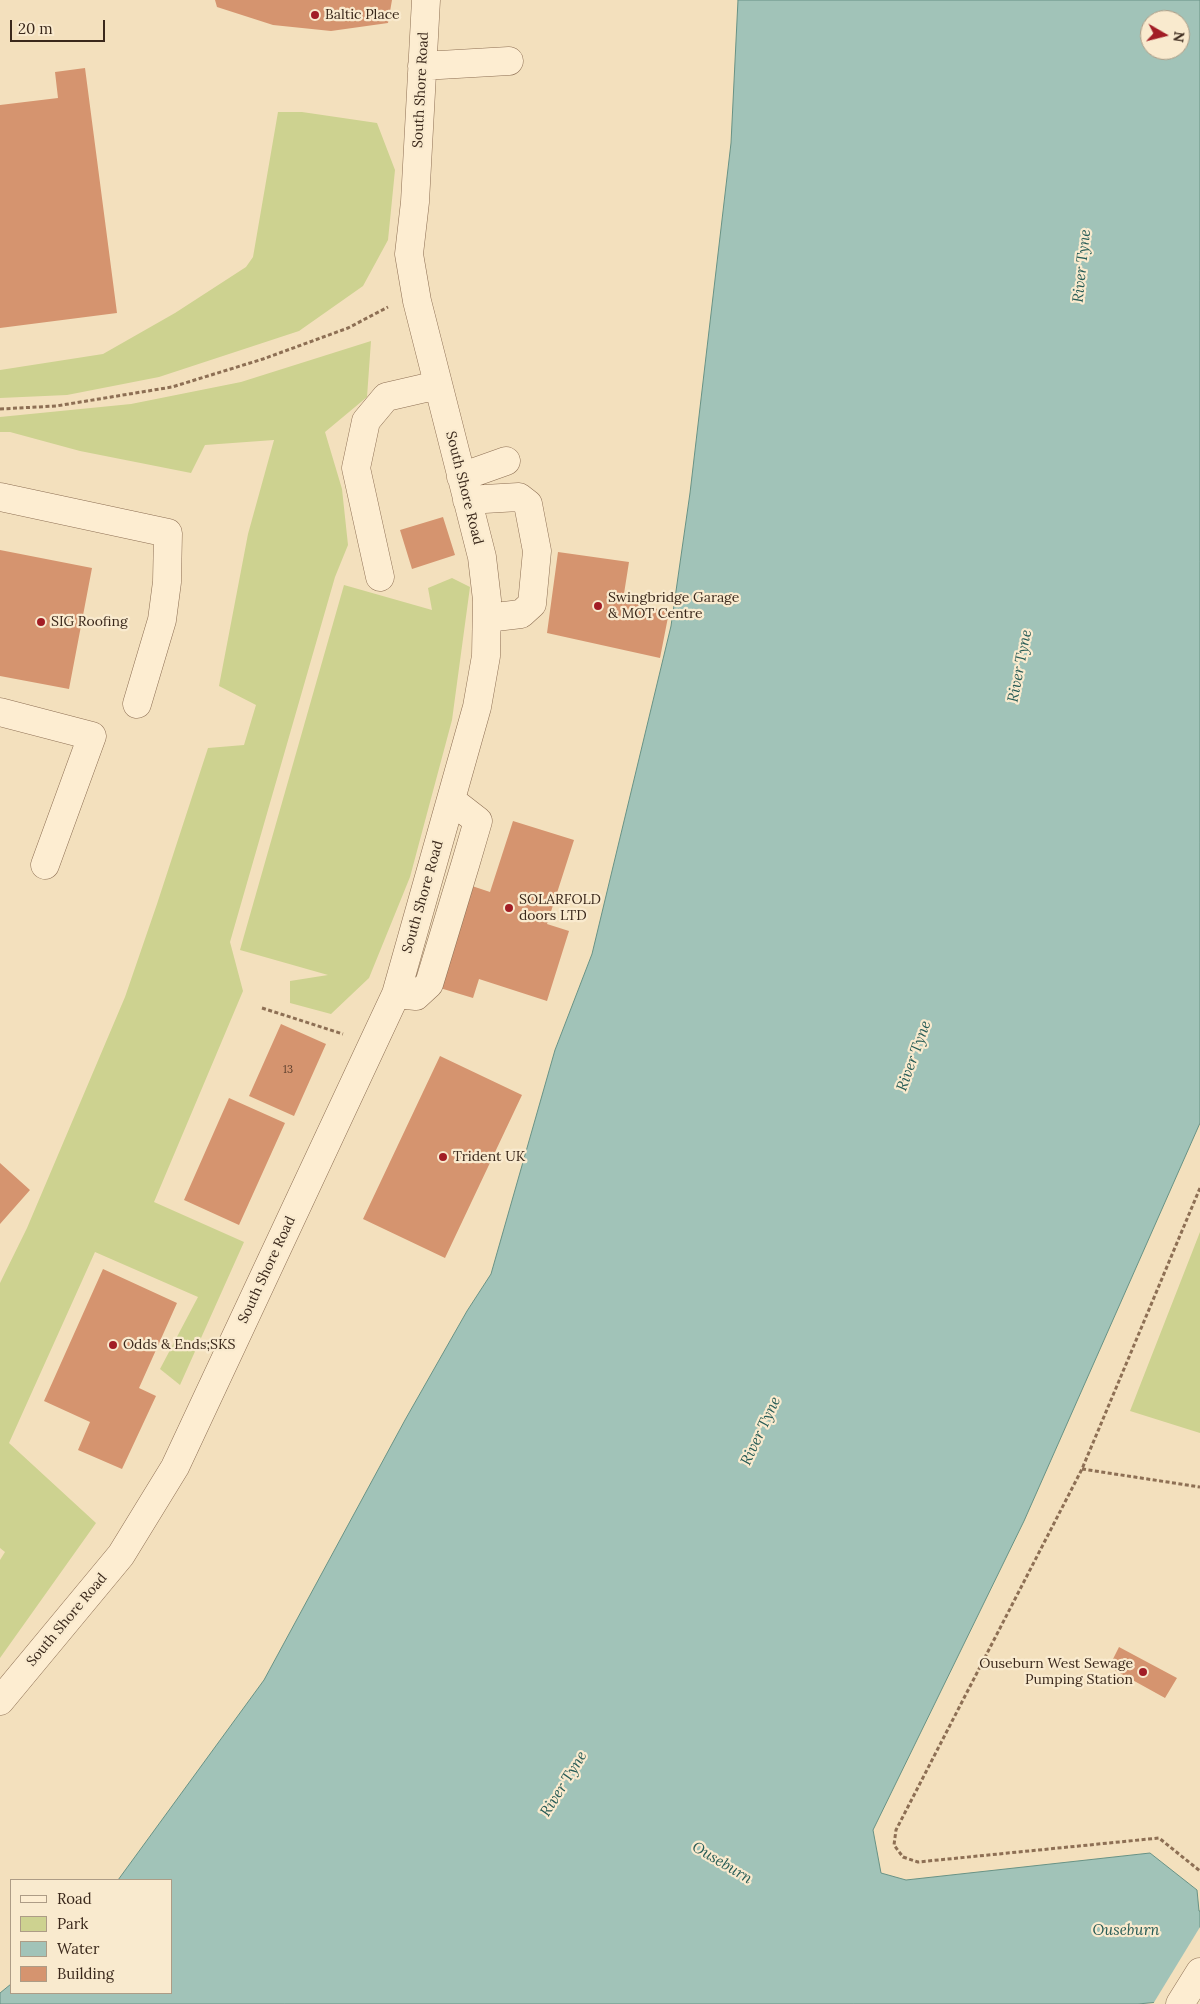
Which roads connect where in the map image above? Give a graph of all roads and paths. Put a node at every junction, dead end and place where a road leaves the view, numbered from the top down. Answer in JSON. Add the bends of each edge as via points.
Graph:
{"nodes":[{"id":1,"x":426,"y":0,"type":"edge"},
{"id":2,"x":509,"y":61,"type":"dead end"},
{"id":3,"x":422,"y":66,"type":"junction"},
{"id":4,"x":416,"y":291,"type":"junction"},
{"id":5,"x":438,"y":386,"type":"junction"},
{"id":6,"x":0,"y":408,"type":"edge"},
{"id":7,"x":506,"y":461,"type":"dead end"},
{"id":8,"x":464,"y":489,"type":"junction"},
{"id":9,"x":0,"y":497,"type":"edge"},
{"id":10,"x":380,"y":577,"type":"dead end"},
{"id":11,"x":487,"y":618,"type":"junction"},
{"id":12,"x":137,"y":704,"type":"dead end"},
{"id":13,"x":0,"y":712,"type":"edge"},
{"id":14,"x":45,"y":865,"type":"dead end"},
{"id":15,"x":262,"y":1008,"type":"dead end"},
{"id":16,"x":373,"y":1043,"type":"junction"},
{"id":17,"x":1200,"y":1188,"type":"edge"},
{"id":18,"x":1082,"y":1470,"type":"junction"},
{"id":19,"x":1200,"y":1487,"type":"edge"},
{"id":20,"x":0,"y":1701,"type":"edge"},
{"id":21,"x":1200,"y":1871,"type":"edge"},
{"id":22,"x":1200,"y":1972,"type":"edge"},
{"id":23,"x":1180,"y":2004,"type":"edge"}],
"edges":[{"from":1,"to":3,"type":"street","name":"South Shore Road"},
{"from":2,"to":3,"type":"street"},
{"from":3,"to":4,"type":"street","name":"South Shore Road","via":[[410,254]]},
{"from":4,"to":5,"type":"street","name":"South Shore Road"},
{"from":4,"to":6,"type":"path","via":[[348,328],[264,359],[172,386],[56,406]]},
{"from":5,"to":8,"type":"street","name":"South Shore Road"},
{"from":5,"to":10,"type":"street","via":[[386,397],[366,421],[356,468]]},
{"from":7,"to":8,"type":"street"},
{"from":8,"to":11,"type":"street","name":"South Shore Road","via":[[482,557]]},
{"from":8,"to":11,"type":"street","via":[[520,497],[528,504],[537,551],[532,604],[521,614]]},
{"from":9,"to":12,"type":"street","via":[[168,533],[162,620]]},
{"from":11,"to":16,"type":"street","name":"South Shore Road","via":[[486,656],[477,706],[396,994]]},
{"from":13,"to":14,"type":"street","via":[[92,736]]},
{"from":15,"to":16,"type":"path"},
{"from":16,"to":20,"type":"street","name":"South Shore Road","via":[[175,1467],[120,1556]]},
{"from":17,"to":18,"type":"path"},
{"from":18,"to":19,"type":"path"},
{"from":18,"to":21,"type":"path","via":[[896,1830],[894,1845],[903,1858],[918,1862],[1158,1838]]},
{"from":22,"to":23,"type":"street"}]}
